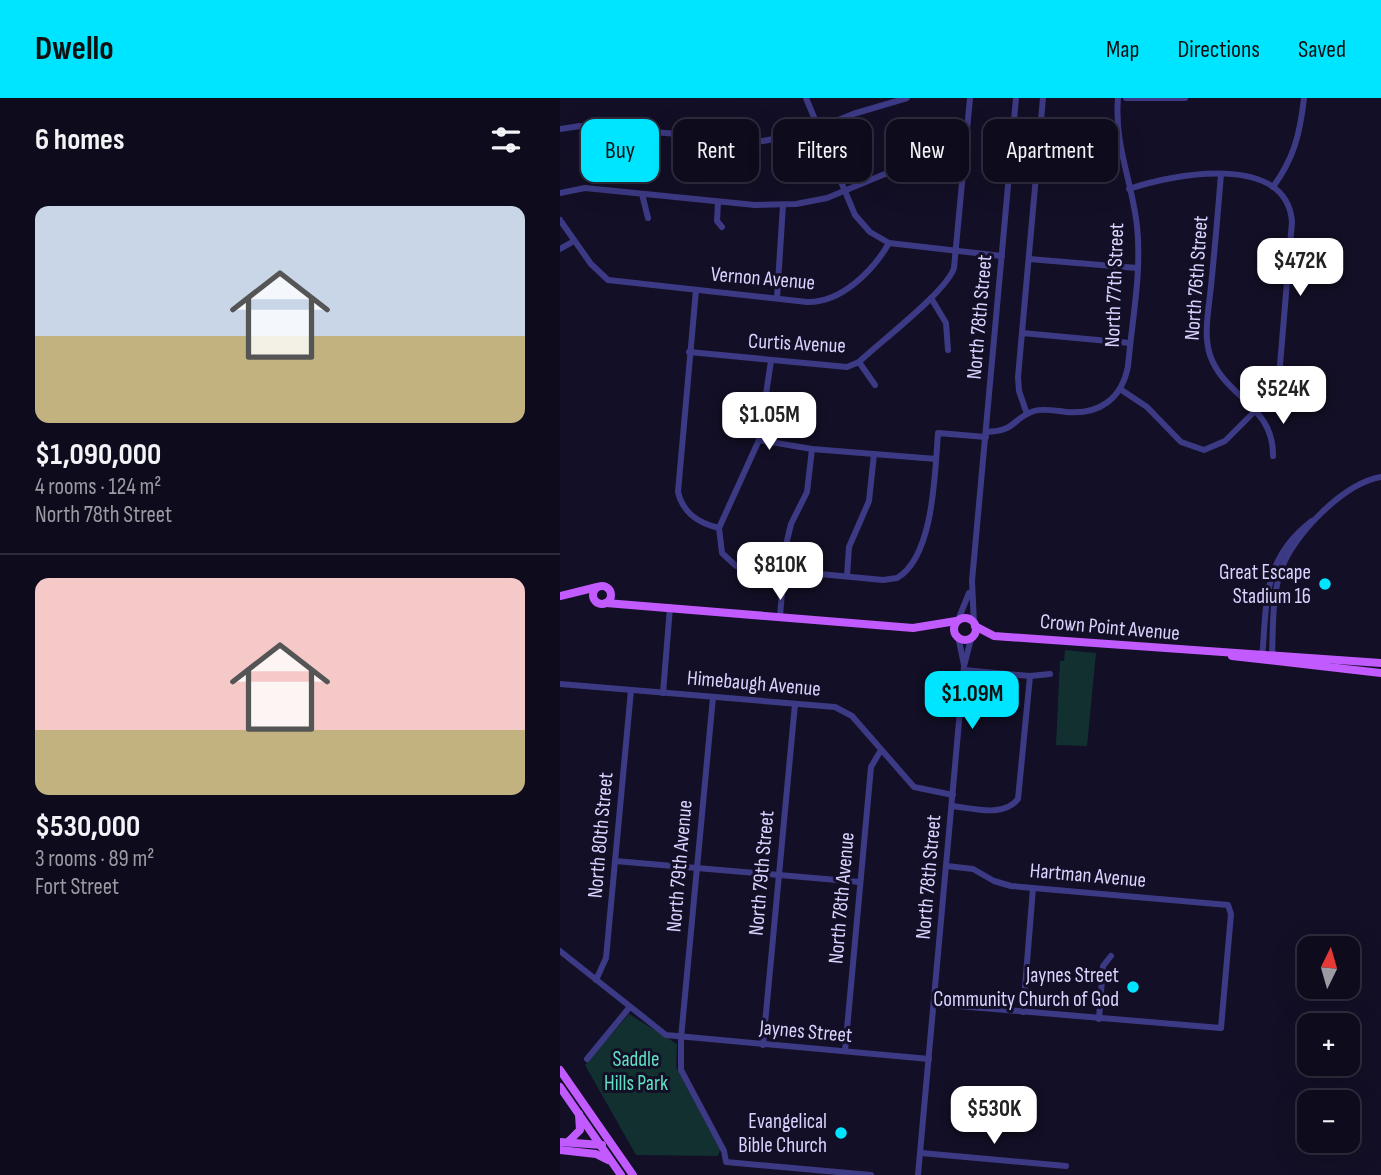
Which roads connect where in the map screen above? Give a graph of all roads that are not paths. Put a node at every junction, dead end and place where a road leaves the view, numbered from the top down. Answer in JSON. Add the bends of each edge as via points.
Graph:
{"nodes":[{"id":1,"x":806,"y":98,"type":"edge"},
{"id":2,"x":907,"y":98,"type":"edge"},
{"id":3,"x":968,"y":98,"type":"edge"},
{"id":4,"x":1016,"y":98,"type":"edge"},
{"id":5,"x":1043,"y":98,"type":"edge"},
{"id":6,"x":1118,"y":98,"type":"edge"},
{"id":7,"x":1126,"y":98,"type":"edge"},
{"id":8,"x":1185,"y":98,"type":"edge"},
{"id":9,"x":1304,"y":98,"type":"edge"},
{"id":10,"x":880,"y":101,"type":"edge"},
{"id":11,"x":814,"y":119,"type":"edge"},
{"id":12,"x":839,"y":119,"type":"edge"},
{"id":13,"x":967,"y":119,"type":"edge"},
{"id":14,"x":560,"y":128,"type":"edge"},
{"id":15,"x":773,"y":140,"type":"edge"},
{"id":16,"x":886,"y":173,"type":"edge"},
{"id":17,"x":1221,"y":174,"type":"junction"},
{"id":18,"x":841,"y":182,"type":"edge"},
{"id":19,"x":962,"y":182,"type":"edge"},
{"id":20,"x":1273,"y":187,"type":"junction"},
{"id":21,"x":1129,"y":189,"type":"junction"},
{"id":22,"x":844,"y":190,"type":"junction"},
{"id":23,"x":560,"y":193,"type":"edge"},
{"id":24,"x":642,"y":194,"type":"junction"},
{"id":25,"x":718,"y":202,"type":"junction"},
{"id":26,"x":783,"y":205,"type":"junction"},
{"id":27,"x":648,"y":218,"type":"dead end"},
{"id":28,"x":560,"y":220,"type":"edge"},
{"id":29,"x":722,"y":227,"type":"dead end"},
{"id":30,"x":574,"y":241,"type":"junction"},
{"id":31,"x":890,"y":243,"type":"junction"},
{"id":32,"x":560,"y":249,"type":"edge"},
{"id":33,"x":956,"y":252,"type":"junction"},
{"id":34,"x":1002,"y":256,"type":"junction"},
{"id":35,"x":1029,"y":258,"type":"junction"},
{"id":36,"x":1137,"y":268,"type":"junction"},
{"id":37,"x":696,"y":290,"type":"junction"},
{"id":38,"x":777,"y":298,"type":"junction"},
{"id":39,"x":931,"y":298,"type":"junction"},
{"id":40,"x":1022,"y":333,"type":"junction"},
{"id":41,"x":1130,"y":344,"type":"junction"},
{"id":42,"x":948,"y":349,"type":"dead end"},
{"id":43,"x":689,"y":352,"type":"junction"},
{"id":44,"x":771,"y":361,"type":"junction"},
{"id":45,"x":859,"y":362,"type":"junction"},
{"id":46,"x":875,"y":385,"type":"dead end"},
{"id":47,"x":1120,"y":389,"type":"junction"},
{"id":48,"x":1256,"y":410,"type":"junction"},
{"id":49,"x":1027,"y":415,"type":"junction"},
{"id":50,"x":986,"y":434,"type":"junction"},
{"id":51,"x":759,"y":440,"type":"junction"},
{"id":52,"x":812,"y":449,"type":"junction"},
{"id":53,"x":874,"y":454,"type":"junction"},
{"id":54,"x":1273,"y":456,"type":"dead end"},
{"id":55,"x":936,"y":459,"type":"junction"},
{"id":56,"x":1381,"y":477,"type":"edge"},
{"id":57,"x":719,"y":528,"type":"junction"},
{"id":58,"x":784,"y":571,"type":"junction"},
{"id":59,"x":847,"y":576,"type":"junction"},
{"id":60,"x":972,"y":581,"type":"junction"},
{"id":61,"x":597,"y":587,"type":"junction"},
{"id":62,"x":576,"y":594,"type":"junction"},
{"id":63,"x":611,"y":594,"type":"junction"},
{"id":64,"x":560,"y":596,"type":"edge"},
{"id":65,"x":595,"y":600,"type":"junction"},
{"id":66,"x":606,"y":603,"type":"junction"},
{"id":67,"x":628,"y":604,"type":"junction"},
{"id":68,"x":670,"y":607,"type":"junction"},
{"id":69,"x":780,"y":616,"type":"junction"},
{"id":70,"x":957,"y":621,"type":"junction"},
{"id":71,"x":974,"y":625,"type":"junction"},
{"id":72,"x":932,"y":626,"type":"junction"},
{"id":73,"x":957,"y":635,"type":"junction"},
{"id":74,"x":994,"y":636,"type":"junction"},
{"id":75,"x":971,"y":639,"type":"junction"},
{"id":76,"x":1267,"y":657,"type":"junction"},
{"id":77,"x":1381,"y":663,"type":"edge"},
{"id":78,"x":964,"y":668,"type":"junction"},
{"id":79,"x":1381,"y":673,"type":"edge"},
{"id":80,"x":1050,"y":674,"type":"dead end"},
{"id":81,"x":1030,"y":676,"type":"junction"},
{"id":82,"x":560,"y":684,"type":"edge"},
{"id":83,"x":631,"y":690,"type":"junction"},
{"id":84,"x":663,"y":692,"type":"junction"},
{"id":85,"x":713,"y":697,"type":"junction"},
{"id":86,"x":795,"y":704,"type":"junction"},
{"id":87,"x":881,"y":750,"type":"junction"},
{"id":88,"x":953,"y":794,"type":"junction"},
{"id":89,"x":952,"y":806,"type":"junction"},
{"id":90,"x":615,"y":861,"type":"junction"},
{"id":91,"x":947,"y":866,"type":"junction"},
{"id":92,"x":697,"y":868,"type":"junction"},
{"id":93,"x":779,"y":875,"type":"junction"},
{"id":94,"x":860,"y":882,"type":"junction"},
{"id":95,"x":1033,"y":888,"type":"junction"},
{"id":96,"x":560,"y":951,"type":"edge"},
{"id":97,"x":1111,"y":956,"type":"dead end"},
{"id":98,"x":596,"y":980,"type":"junction"},
{"id":99,"x":934,"y":1004,"type":"junction"},
{"id":100,"x":629,"y":1008,"type":"junction"},
{"id":101,"x":1023,"y":1012,"type":"junction"},
{"id":102,"x":1099,"y":1019,"type":"junction"},
{"id":103,"x":681,"y":1038,"type":"junction"},
{"id":104,"x":763,"y":1045,"type":"junction"},
{"id":105,"x":845,"y":1051,"type":"junction"},
{"id":106,"x":587,"y":1059,"type":"dead end"},
{"id":107,"x":929,"y":1059,"type":"junction"},
{"id":108,"x":560,"y":1070,"type":"edge"},
{"id":109,"x":560,"y":1087,"type":"edge"},
{"id":110,"x":578,"y":1111,"type":"junction"},
{"id":111,"x":563,"y":1142,"type":"edge"},
{"id":112,"x":600,"y":1145,"type":"junction"},
{"id":113,"x":560,"y":1150,"type":"edge"},
{"id":114,"x":617,"y":1152,"type":"junction"},
{"id":115,"x":921,"y":1153,"type":"junction"},
{"id":116,"x":612,"y":1162,"type":"junction"},
{"id":117,"x":1066,"y":1166,"type":"dead end"},
{"id":118,"x":621,"y":1175,"type":"edge"},
{"id":119,"x":633,"y":1175,"type":"edge"},
{"id":120,"x":871,"y":1175,"type":"edge"},
{"id":121,"x":918,"y":1175,"type":"edge"}],
"edges":[{"from":1,"to":11,"type":"street"},
{"from":2,"to":10,"type":"street"},
{"from":3,"to":13,"type":"street"},
{"from":4,"to":34,"type":"street","name":"North 78th Street"},
{"from":5,"to":35,"type":"street","name":"North 78th Street"},
{"from":6,"to":21,"type":"street","name":"North 77th Street","via":[[1119,145]]},
{"from":7,"to":8,"type":"street"},
{"from":9,"to":20,"type":"street","via":[[1297,146]]},
{"from":10,"to":12,"type":"street"},
{"from":14,"to":15,"type":"street"},
{"from":16,"to":22,"type":"street"},
{"from":17,"to":20,"type":"street"},
{"from":17,"to":21,"type":"street","via":[[1180,175]]},
{"from":17,"to":48,"type":"street","name":"North 76th Street","via":[[1207,339],[1218,372]]},
{"from":18,"to":22,"type":"street"},
{"from":19,"to":33,"type":"street"},
{"from":20,"to":48,"type":"street","via":[[1289,206],[1291,236],[1279,377]]},
{"from":21,"to":36,"type":"street","name":"North 77th Street","via":[[1137,227]]},
{"from":22,"to":26,"type":"street","via":[[819,200]]},
{"from":22,"to":31,"type":"street","via":[[863,225]]},
{"from":23,"to":24,"type":"street","via":[[585,188]]},
{"from":24,"to":25,"type":"street"},
{"from":24,"to":27,"type":"street"},
{"from":25,"to":26,"type":"street"},
{"from":25,"to":29,"type":"street","via":[[717,221]]},
{"from":26,"to":38,"type":"street"},
{"from":28,"to":30,"type":"street","name":"Vernon Avenue"},
{"from":30,"to":32,"type":"street"},
{"from":30,"to":37,"type":"street","name":"Vernon Avenue","via":[[608,279]]},
{"from":31,"to":33,"type":"street"},
{"from":31,"to":38,"type":"street","name":"Vernon Avenue","via":[[875,263],[833,298],[816,302]]},
{"from":33,"to":34,"type":"street"},
{"from":33,"to":39,"type":"street","name":"Curtis Avenue","via":[[952,274]]},
{"from":34,"to":50,"type":"street","name":"North 78th Street"},
{"from":35,"to":36,"type":"street"},
{"from":35,"to":40,"type":"street","name":"North 78th Street"},
{"from":36,"to":41,"type":"street","name":"North 77th Street"},
{"from":37,"to":38,"type":"street","name":"Vernon Avenue"},
{"from":37,"to":43,"type":"street"},
{"from":39,"to":42,"type":"street","via":[[946,323]]},
{"from":39,"to":45,"type":"street","name":"Curtis Avenue"},
{"from":40,"to":41,"type":"street"},
{"from":40,"to":49,"type":"street","name":"North 78th Street","via":[[1018,385]]},
{"from":41,"to":47,"type":"street","name":"North 77th Street"},
{"from":43,"to":44,"type":"street","name":"Curtis Avenue"},
{"from":43,"to":57,"type":"street","via":[[678,492],[685,510]]},
{"from":44,"to":45,"type":"street","name":"Curtis Avenue","via":[[841,368]]},
{"from":44,"to":51,"type":"street"},
{"from":45,"to":46,"type":"street"},
{"from":47,"to":48,"type":"street","via":[[1147,407],[1181,442],[1198,450],[1217,447]]},
{"from":47,"to":49,"type":"street","via":[[1097,409],[1081,413],[1039,410]]},
{"from":48,"to":54,"type":"street","name":"North 76th Street","via":[[1270,430]]},
{"from":49,"to":50,"type":"street","via":[[1007,430]]},
{"from":50,"to":55,"type":"street","via":[[938,433]]},
{"from":50,"to":60,"type":"street","name":"North 78th Street"},
{"from":51,"to":52,"type":"street"},
{"from":51,"to":57,"type":"street"},
{"from":52,"to":53,"type":"street"},
{"from":52,"to":58,"type":"street","via":[[808,486],[789,532]]},
{"from":53,"to":55,"type":"street"},
{"from":53,"to":59,"type":"street","via":[[869,501],[849,547]]},
{"from":55,"to":59,"type":"street","via":[[931,509],[912,564],[897,579]]},
{"from":56,"to":76,"type":"street","via":[[1356,484],[1289,543],[1279,566]]},
{"from":57,"to":58,"type":"street","via":[[722,553],[736,566]]},
{"from":58,"to":59,"type":"street"},
{"from":58,"to":69,"type":"street"},
{"from":60,"to":70,"type":"street","via":[[966,607]]},
{"from":60,"to":71,"type":"street"},
{"from":61,"to":62,"type":"main road"},
{"from":61,"to":63,"type":"main road","via":[[606,586]]},
{"from":61,"to":65,"type":"main road"},
{"from":62,"to":64,"type":"main road"},
{"from":62,"to":65,"type":"main road"},
{"from":63,"to":66,"type":"main road"},
{"from":63,"to":67,"type":"main road"},
{"from":65,"to":66,"type":"main road"},
{"from":66,"to":67,"type":"main road"},
{"from":67,"to":68,"type":"main road"},
{"from":68,"to":69,"type":"main road"},
{"from":68,"to":84,"type":"street"},
{"from":69,"to":72,"type":"main road"},
{"from":70,"to":71,"type":"main road","name":"Crown Point Avenue"},
{"from":70,"to":72,"type":"main road"},
{"from":70,"to":73,"type":"main road"},
{"from":71,"to":74,"type":"main road","name":"Crown Point Avenue"},
{"from":71,"to":75,"type":"main road"},
{"from":72,"to":73,"type":"main road"},
{"from":73,"to":75,"type":"main road"},
{"from":73,"to":78,"type":"street"},
{"from":74,"to":75,"type":"main road","name":"Crown Point Avenue"},
{"from":74,"to":76,"type":"main road","name":"Crown Point Avenue"},
{"from":75,"to":78,"type":"street"},
{"from":76,"to":77,"type":"main road","name":"Crown Point Avenue"},
{"from":76,"to":79,"type":"main road","name":"Crown Point Avenue"},
{"from":78,"to":81,"type":"street"},
{"from":78,"to":88,"type":"street","name":"North 78th Street"},
{"from":80,"to":81,"type":"street"},
{"from":81,"to":89,"type":"street","via":[[1018,799],[1012,808],[999,811]]},
{"from":82,"to":83,"type":"street","name":"Himebaugh Avenue"},
{"from":83,"to":84,"type":"street","name":"Himebaugh Avenue"},
{"from":83,"to":90,"type":"street","name":"North 80th Street"},
{"from":84,"to":85,"type":"street","name":"Himebaugh Avenue"},
{"from":85,"to":86,"type":"street","name":"Himebaugh Avenue"},
{"from":85,"to":92,"type":"street","name":"North 79th Avenue"},
{"from":86,"to":87,"type":"street","name":"Himebaugh Avenue","via":[[847,712]]},
{"from":86,"to":93,"type":"street","name":"North 79th Street"},
{"from":87,"to":88,"type":"street","name":"Himebaugh Avenue","via":[[915,787]]},
{"from":87,"to":94,"type":"street","name":"North 78th Avenue","via":[[871,767]]},
{"from":88,"to":89,"type":"street","name":"North 78th Street"},
{"from":89,"to":91,"type":"street","name":"North 78th Street"},
{"from":90,"to":92,"type":"street"},
{"from":90,"to":98,"type":"street","name":"North 80th Street","via":[[606,958]]},
{"from":91,"to":95,"type":"street","name":"Hartman Avenue","via":[[973,869],[1000,884]]},
{"from":91,"to":99,"type":"street","name":"North 78th Street"},
{"from":92,"to":93,"type":"street"},
{"from":92,"to":103,"type":"street","name":"North 79th Avenue"},
{"from":93,"to":94,"type":"street"},
{"from":93,"to":104,"type":"street","name":"North 79th Street"},
{"from":94,"to":105,"type":"street","name":"North 78th Avenue"},
{"from":95,"to":101,"type":"street"},
{"from":95,"to":102,"type":"street","name":"Hartman Avenue","via":[[1230,908],[1221,1028]]},
{"from":96,"to":98,"type":"street","name":"Jaynes Street"},
{"from":97,"to":102,"type":"street","via":[[1103,965]]},
{"from":98,"to":100,"type":"street","name":"Jaynes Street"},
{"from":99,"to":101,"type":"street"},
{"from":99,"to":107,"type":"street","name":"North 78th Street"},
{"from":100,"to":103,"type":"street","name":"Jaynes Street","via":[[659,1031]]},
{"from":100,"to":106,"type":"street"},
{"from":101,"to":102,"type":"street"},
{"from":103,"to":104,"type":"street","name":"Jaynes Street"},
{"from":103,"to":120,"type":"street","name":"North 79th Avenue","via":[[681,1070],[726,1162]]},
{"from":104,"to":105,"type":"street","name":"Jaynes Street"},
{"from":105,"to":107,"type":"street","name":"Jaynes Street"},
{"from":107,"to":115,"type":"street","name":"North 78th Street"},
{"from":108,"to":114,"type":"main road"},
{"from":109,"to":110,"type":"main road"},
{"from":110,"to":111,"type":"main road","via":[[580,1130],[575,1139]]},
{"from":110,"to":112,"type":"main road"},
{"from":111,"to":112,"type":"main road"},
{"from":112,"to":114,"type":"main road"},
{"from":112,"to":116,"type":"main road"},
{"from":113,"to":116,"type":"main road","via":[[596,1154]]},
{"from":114,"to":119,"type":"main road"},
{"from":115,"to":117,"type":"street"},
{"from":115,"to":121,"type":"street","name":"North 78th Street"},
{"from":116,"to":118,"type":"main road"}]}
